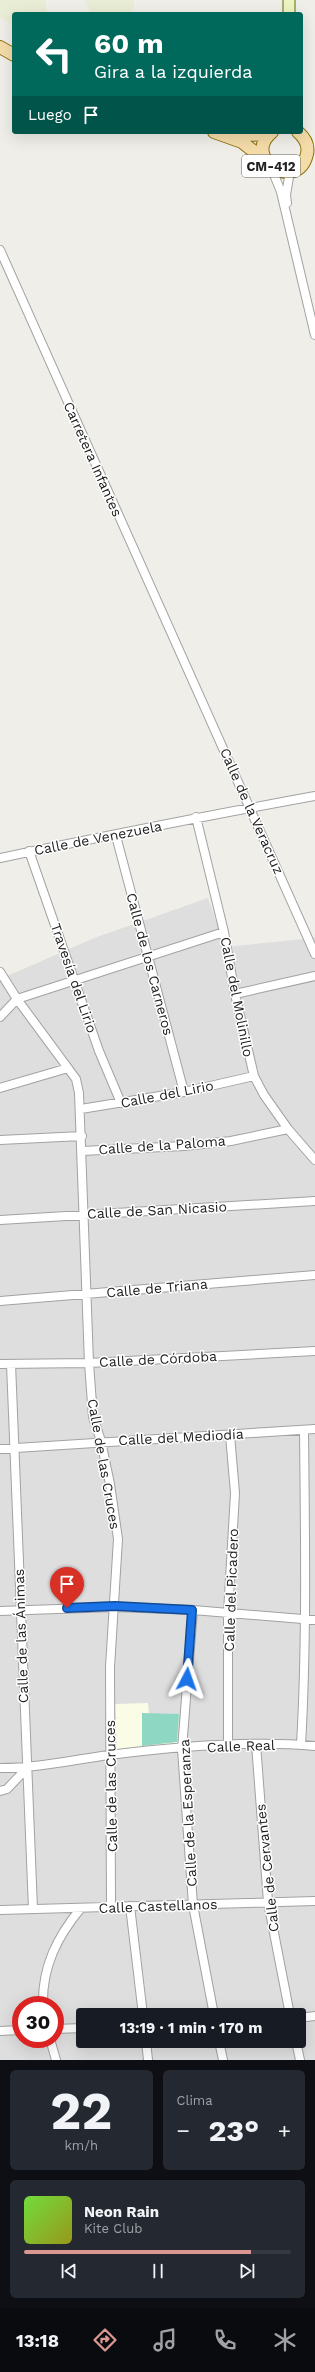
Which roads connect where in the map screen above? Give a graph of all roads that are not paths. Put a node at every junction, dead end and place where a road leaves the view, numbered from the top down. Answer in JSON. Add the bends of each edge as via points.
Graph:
{"nodes":[{"id":1,"x":289,"y":0,"type":"edge"},
{"id":2,"x":289,"y":12,"type":"edge"},
{"id":3,"x":0,"y":47,"type":"edge"},
{"id":4,"x":12,"y":54,"type":"edge"},
{"id":5,"x":219,"y":134,"type":"edge"},
{"id":6,"x":270,"y":134,"type":"edge"},
{"id":7,"x":300,"y":134,"type":"edge"},
{"id":8,"x":311,"y":150,"type":"edge"},
{"id":9,"x":315,"y":163,"type":"edge"},
{"id":10,"x":269,"y":164,"type":"junction"},
{"id":11,"x":302,"y":164,"type":"junction"},
{"id":12,"x":290,"y":171,"type":"junction"},
{"id":13,"x":289,"y":226,"type":"junction"},
{"id":14,"x":0,"y":250,"type":"edge"},
{"id":15,"x":315,"y":335,"type":"edge"},
{"id":16,"x":187,"y":668,"type":"joint"},
{"id":17,"x":315,"y":796,"type":"edge"},
{"id":18,"x":251,"y":807,"type":"junction"},
{"id":19,"x":196,"y":817,"type":"junction"},
{"id":20,"x":116,"y":836,"type":"junction"},
{"id":21,"x":29,"y":851,"type":"junction"},
{"id":22,"x":0,"y":858,"type":"edge"},
{"id":23,"x":224,"y":932,"type":"junction"},
{"id":24,"x":315,"y":954,"type":"edge"},
{"id":25,"x":148,"y":956,"type":"junction"},
{"id":26,"x":315,"y":976,"type":"edge"},
{"id":27,"x":1,"y":977,"type":"edge"},
{"id":28,"x":75,"y":980,"type":"junction"},
{"id":29,"x":235,"y":994,"type":"junction"},
{"id":30,"x":17,"y":999,"type":"junction"},
{"id":31,"x":0,"y":1016,"type":"edge"},
{"id":32,"x":68,"y":1068,"type":"junction"},
{"id":33,"x":254,"y":1076,"type":"junction"},
{"id":34,"x":0,"y":1088,"type":"edge"},
{"id":35,"x":184,"y":1092,"type":"junction"},
{"id":36,"x":121,"y":1103,"type":"junction"},
{"id":37,"x":81,"y":1108,"type":"junction"},
{"id":38,"x":288,"y":1129,"type":"junction"},
{"id":39,"x":82,"y":1136,"type":"junction"},
{"id":40,"x":0,"y":1140,"type":"edge"},
{"id":41,"x":82,"y":1151,"type":"junction"},
{"id":42,"x":315,"y":1160,"type":"edge"},
{"id":43,"x":315,"y":1201,"type":"edge"},
{"id":44,"x":84,"y":1215,"type":"junction"},
{"id":45,"x":0,"y":1220,"type":"edge"},
{"id":46,"x":315,"y":1275,"type":"edge"},
{"id":47,"x":87,"y":1294,"type":"junction"},
{"id":48,"x":0,"y":1301,"type":"edge"},
{"id":49,"x":315,"y":1351,"type":"edge"},
{"id":50,"x":89,"y":1363,"type":"junction"},
{"id":51,"x":0,"y":1364,"type":"edge"},
{"id":52,"x":11,"y":1364,"type":"junction"},
{"id":53,"x":315,"y":1429,"type":"edge"},
{"id":54,"x":304,"y":1430,"type":"junction"},
{"id":55,"x":230,"y":1434,"type":"junction"},
{"id":56,"x":101,"y":1441,"type":"junction"},
{"id":57,"x":14,"y":1448,"type":"junction"},
{"id":58,"x":0,"y":1449,"type":"edge"},
{"id":59,"x":115,"y":1606,"type":"junction"},
{"id":60,"x":0,"y":1610,"type":"edge"},
{"id":61,"x":20,"y":1610,"type":"junction"},
{"id":62,"x":192,"y":1610,"type":"junction"},
{"id":63,"x":228,"y":1613,"type":"junction"},
{"id":64,"x":311,"y":1619,"type":"edge"},
{"id":65,"x":256,"y":1744,"type":"junction"},
{"id":66,"x":301,"y":1745,"type":"junction"},
{"id":67,"x":228,"y":1746,"type":"junction"},
{"id":68,"x":315,"y":1746,"type":"edge"},
{"id":69,"x":182,"y":1749,"type":"junction"},
{"id":70,"x":109,"y":1755,"type":"junction"},
{"id":71,"x":0,"y":1768,"type":"edge"},
{"id":72,"x":27,"y":1768,"type":"junction"},
{"id":73,"x":0,"y":1792,"type":"edge"},
{"id":74,"x":315,"y":1901,"type":"edge"},
{"id":75,"x":268,"y":1902,"type":"junction"},
{"id":76,"x":193,"y":1905,"type":"junction"},
{"id":77,"x":130,"y":1906,"type":"junction"},
{"id":78,"x":109,"y":1907,"type":"junction"},
{"id":79,"x":81,"y":1908,"type":"junction"},
{"id":80,"x":33,"y":1909,"type":"junction"},
{"id":81,"x":0,"y":1910,"type":"edge"},
{"id":82,"x":43,"y":1996,"type":"edge"},
{"id":83,"x":142,"y":2008,"type":"edge"},
{"id":84,"x":213,"y":2008,"type":"edge"},
{"id":85,"x":289,"y":2008,"type":"edge"},
{"id":86,"x":76,"y":2028,"type":"edge"},
{"id":87,"x":64,"y":2029,"type":"edge"},
{"id":88,"x":12,"y":2030,"type":"edge"},
{"id":89,"x":0,"y":2031,"type":"edge"},
{"id":90,"x":53,"y":2048,"type":"edge"},
{"id":91,"x":147,"y":2048,"type":"edge"},
{"id":92,"x":220,"y":2048,"type":"edge"},
{"id":93,"x":297,"y":2048,"type":"edge"},
{"id":94,"x":56,"y":2060,"type":"edge"},
{"id":95,"x":148,"y":2060,"type":"edge"},
{"id":96,"x":223,"y":2060,"type":"edge"},
{"id":97,"x":300,"y":2060,"type":"edge"}],
"edges":[{"from":1,"to":2,"type":"street"},
{"from":3,"to":4,"type":"main road"},
{"from":5,"to":10,"type":"main road","number":"CM-412","via":[[242,142]]},
{"from":6,"to":10,"type":"main road","number":"CM-412","via":[[263,148]]},
{"from":7,"to":8,"type":"main road","number":"CM-412"},
{"from":8,"to":11,"type":"main road","number":"CM-412"},
{"from":9,"to":11,"type":"main road","number":"CM-412"},
{"from":10,"to":12,"type":"main road","number":"CM-412","via":[[284,172]]},
{"from":10,"to":13,"type":"street"},
{"from":11,"to":12,"type":"main road","number":"CM-412"},
{"from":12,"to":13,"type":"street","via":[[286,195]]},
{"from":13,"to":15,"type":"street"},
{"from":14,"to":16,"type":"street","name":"Carretera Infantes"},
{"from":16,"to":18,"type":"street","name":"Calle de la Veracruz"},
{"from":17,"to":18,"type":"street","name":"Calle de Venezuela"},
{"from":18,"to":19,"type":"street","name":"Calle de Venezuela"},
{"from":18,"to":24,"type":"street","name":"Calle de la Veracruz"},
{"from":19,"to":20,"type":"street","name":"Calle de Venezuela"},
{"from":19,"to":23,"type":"street","name":"Calle del Molinillo"},
{"from":20,"to":21,"type":"street","name":"Calle de Venezuela"},
{"from":20,"to":25,"type":"street","name":"Calle de los Carneros"},
{"from":21,"to":22,"type":"street","name":"Calle de Venezuela"},
{"from":21,"to":28,"type":"street","name":"Travesía del Lirio"},
{"from":23,"to":25,"type":"street"},
{"from":23,"to":29,"type":"street","name":"Calle del Molinillo"},
{"from":25,"to":28,"type":"street"},
{"from":25,"to":35,"type":"street","name":"Calle de los Carneros"},
{"from":26,"to":29,"type":"street"},
{"from":27,"to":30,"type":"street","name":"Calle de las Cruces"},
{"from":28,"to":30,"type":"street"},
{"from":28,"to":36,"type":"street","name":"Travesía del Lirio","via":[[99,1051]]},
{"from":29,"to":33,"type":"street","name":"Calle del Molinillo"},
{"from":30,"to":31,"type":"street"},
{"from":30,"to":32,"type":"street","name":"Calle de las Cruces"},
{"from":32,"to":34,"type":"street"},
{"from":32,"to":37,"type":"street","name":"Calle de las Cruces","via":[[76,1079]]},
{"from":33,"to":35,"type":"street","name":"Calle del Lirio"},
{"from":33,"to":38,"type":"street","name":"Calle del Molinillo"},
{"from":35,"to":36,"type":"street","name":"Calle del Lirio"},
{"from":36,"to":37,"type":"street","name":"Calle del Lirio"},
{"from":37,"to":39,"type":"street","name":"Calle de las Cruces"},
{"from":38,"to":41,"type":"street","name":"Calle de la Paloma","via":[[231,1141]]},
{"from":38,"to":42,"type":"street","name":"Calle del Molinillo"},
{"from":39,"to":40,"type":"street"},
{"from":39,"to":41,"type":"street","name":"Calle de las Cruces"},
{"from":41,"to":44,"type":"street","name":"Calle de las Cruces"},
{"from":43,"to":44,"type":"street","name":"Calle de San Nicasio"},
{"from":44,"to":45,"type":"street","name":"Calle de San Nicasio"},
{"from":44,"to":47,"type":"street","name":"Calle de las Cruces"},
{"from":46,"to":47,"type":"street","name":"Calle de Triana"},
{"from":47,"to":48,"type":"street","name":"Calle de Triana"},
{"from":47,"to":50,"type":"street","name":"Calle de las Cruces"},
{"from":49,"to":50,"type":"street","name":"Calle de Córdoba"},
{"from":50,"to":52,"type":"street","name":"Calle de Córdoba"},
{"from":50,"to":56,"type":"street","name":"Calle de las Cruces","via":[[93,1417]]},
{"from":51,"to":52,"type":"street","name":"Calle de Córdoba"},
{"from":52,"to":57,"type":"street","name":"Calle de las Ánimas"},
{"from":53,"to":54,"type":"street","name":"Calle del Mediodía"},
{"from":54,"to":55,"type":"street","name":"Calle del Mediodía"},
{"from":54,"to":64,"type":"street","via":[[304,1567]]},
{"from":55,"to":56,"type":"street","name":"Calle del Mediodía"},
{"from":55,"to":63,"type":"street","name":"Calle del Picadero","via":[[235,1493]]},
{"from":56,"to":57,"type":"street","name":"Calle del Mediodía"},
{"from":56,"to":59,"type":"street","name":"Calle de las Cruces","via":[[118,1539]]},
{"from":57,"to":58,"type":"street","name":"Calle del Mediodía"},
{"from":57,"to":61,"type":"street","name":"Calle de las Ánimas"},
{"from":59,"to":61,"type":"street"},
{"from":59,"to":62,"type":"street"},
{"from":59,"to":70,"type":"street","name":"Calle de las Cruces","via":[[110,1667]]},
{"from":60,"to":61,"type":"street"},
{"from":61,"to":72,"type":"street","name":"Calle de las Ánimas"},
{"from":62,"to":63,"type":"street"},
{"from":62,"to":69,"type":"street","name":"Calle de la Esperanza"},
{"from":63,"to":64,"type":"street"},
{"from":63,"to":67,"type":"street","name":"Calle del Picadero"},
{"from":64,"to":66,"type":"street"},
{"from":65,"to":66,"type":"street","name":"Calle Real"},
{"from":65,"to":67,"type":"street","name":"Calle Real"},
{"from":65,"to":75,"type":"street","name":"Calle de Cervantes"},
{"from":66,"to":68,"type":"street","name":"Calle Real"},
{"from":67,"to":69,"type":"street","name":"Calle Real"},
{"from":69,"to":70,"type":"street","name":"Calle Real"},
{"from":69,"to":76,"type":"street","name":"Calle de la Esperanza"},
{"from":70,"to":72,"type":"street","name":"Calle Real"},
{"from":70,"to":78,"type":"street","name":"Calle de las Cruces","via":[[112,1828]]},
{"from":71,"to":72,"type":"street","name":"Calle Real"},
{"from":72,"to":73,"type":"street","via":[[7,1789]]},
{"from":72,"to":80,"type":"street","name":"Calle de las Ánimas"},
{"from":74,"to":75,"type":"street","name":"Calle Castellanos"},
{"from":75,"to":76,"type":"street","name":"Calle Castellanos"},
{"from":75,"to":85,"type":"street","name":"Calle de Cervantes"},
{"from":76,"to":77,"type":"street","name":"Calle Castellanos"},
{"from":76,"to":84,"type":"street","name":"Calle de la Esperanza"},
{"from":77,"to":78,"type":"street","name":"Calle Castellanos"},
{"from":77,"to":83,"type":"street"},
{"from":78,"to":79,"type":"street","name":"Calle Castellanos"},
{"from":79,"to":80,"type":"street","name":"Calle Castellanos"},
{"from":79,"to":82,"type":"street","via":[[49,1960],[44,1976]]},
{"from":80,"to":81,"type":"street","name":"Calle Castellanos"},
{"from":86,"to":87,"type":"street"},
{"from":88,"to":89,"type":"street"},
{"from":90,"to":94,"type":"street"},
{"from":91,"to":95,"type":"street"},
{"from":92,"to":96,"type":"street"},
{"from":93,"to":97,"type":"street"}]}
